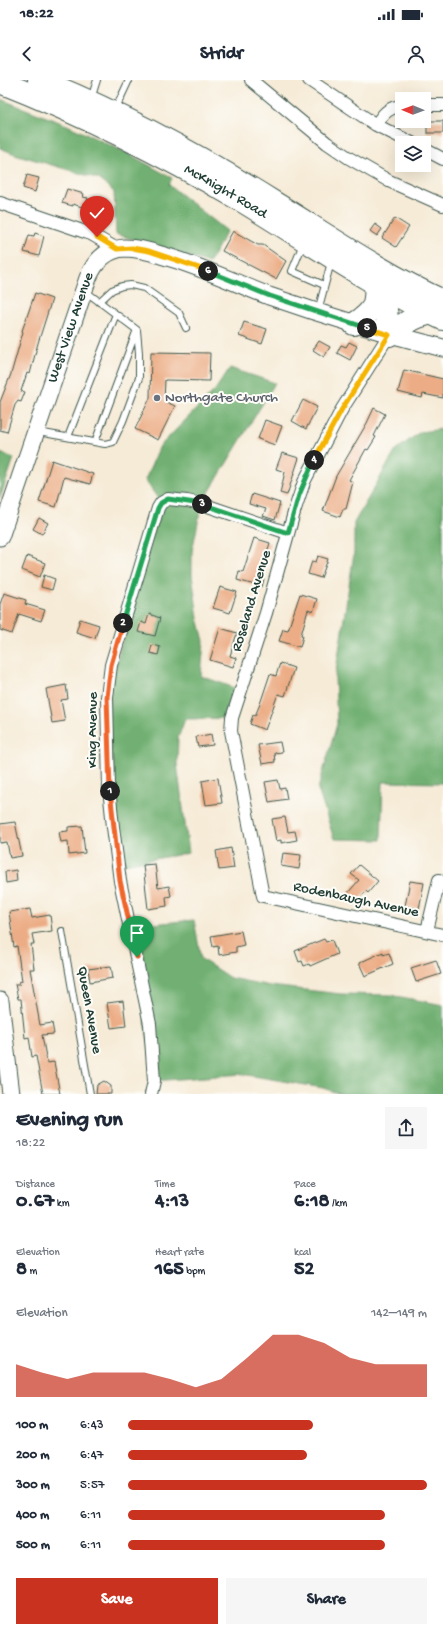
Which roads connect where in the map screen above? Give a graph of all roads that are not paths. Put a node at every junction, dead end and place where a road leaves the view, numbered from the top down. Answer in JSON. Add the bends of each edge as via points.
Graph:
{"nodes":[{"id":1,"x":39,"y":80,"type":"edge"},
{"id":2,"x":97,"y":80,"type":"edge"},
{"id":3,"x":129,"y":80,"type":"edge"},
{"id":4,"x":251,"y":80,"type":"edge"},
{"id":5,"x":309,"y":80,"type":"edge"},
{"id":6,"x":0,"y":82,"type":"edge"},
{"id":7,"x":90,"y":102,"type":"junction"},
{"id":8,"x":431,"y":105,"type":"edge"},
{"id":9,"x":443,"y":105,"type":"edge"},
{"id":10,"x":395,"y":106,"type":"edge"},
{"id":11,"x":114,"y":113,"type":"junction"},
{"id":12,"x":376,"y":125,"type":"junction"},
{"id":13,"x":398,"y":136,"type":"edge"},
{"id":14,"x":431,"y":153,"type":"edge"},
{"id":15,"x":443,"y":159,"type":"edge"},
{"id":16,"x":0,"y":203,"type":"edge"},
{"id":17,"x":443,"y":205,"type":"edge"},
{"id":18,"x":304,"y":240,"type":"junction"},
{"id":19,"x":117,"y":249,"type":"junction"},
{"id":20,"x":332,"y":257,"type":"junction"},
{"id":21,"x":375,"y":283,"type":"junction"},
{"id":22,"x":324,"y":285,"type":"junction"},
{"id":23,"x":84,"y":290,"type":"junction"},
{"id":24,"x":99,"y":302,"type":"junction"},
{"id":25,"x":439,"y":311,"type":"edge"},
{"id":26,"x":317,"y":312,"type":"junction"},
{"id":27,"x":116,"y":314,"type":"junction"},
{"id":28,"x":354,"y":324,"type":"junction"},
{"id":29,"x":186,"y":328,"type":"dead end"},
{"id":30,"x":137,"y":330,"type":"junction"},
{"id":31,"x":389,"y":335,"type":"junction"},
{"id":32,"x":443,"y":348,"type":"edge"},
{"id":33,"x":36,"y":432,"type":"junction"},
{"id":34,"x":68,"y":437,"type":"junction"},
{"id":35,"x":95,"y":442,"type":"junction"},
{"id":36,"x":288,"y":533,"type":"junction"},
{"id":37,"x":0,"y":537,"type":"edge"},
{"id":38,"x":439,"y":880,"type":"dead end"},
{"id":39,"x":263,"y":896,"type":"joint"},
{"id":40,"x":62,"y":931,"type":"dead end"},
{"id":41,"x":426,"y":931,"type":"junction"},
{"id":42,"x":443,"y":935,"type":"edge"},
{"id":43,"x":0,"y":1001,"type":"edge"},
{"id":44,"x":11,"y":1094,"type":"edge"},
{"id":45,"x":90,"y":1094,"type":"edge"},
{"id":46,"x":151,"y":1094,"type":"edge"}],
"edges":[{"from":1,"to":7,"type":"highway","name":"McKnight Road","via":[[66,88]]},
{"from":2,"to":7,"type":"lane"},
{"from":3,"to":11,"type":"lane"},
{"from":4,"to":17,"type":"street","via":[[349,158],[390,181]]},
{"from":5,"to":12,"type":"street"},
{"from":6,"to":18,"type":"highway","name":"McKnight Road","via":[[80,115],[153,150]]},
{"from":7,"to":11,"type":"highway","name":"McKnight Road"},
{"from":8,"to":9,"type":"street"},
{"from":10,"to":12,"type":"street","via":[[385,111]]},
{"from":11,"to":25,"type":"highway","name":"McKnight Road","via":[[199,157],[383,269]]},
{"from":12,"to":13,"type":"street"},
{"from":14,"to":15,"type":"street"},
{"from":16,"to":19,"type":"street","via":[[91,234]]},
{"from":18,"to":20,"type":"highway","name":"McKnight Road"},
{"from":18,"to":22,"type":"lane","via":[[292,271]]},
{"from":19,"to":23,"type":"street","name":"West View Avenue","via":[[104,254],[95,264]]},
{"from":19,"to":26,"type":"street","name":"West View Avenue","via":[[140,249],[167,256]]},
{"from":20,"to":21,"type":"highway","name":"McKnight Road"},
{"from":20,"to":22,"type":"lane"},
{"from":21,"to":25,"type":"highway","name":"McKnight Road"},
{"from":21,"to":28,"type":"highway","via":[[373,306]]},
{"from":21,"to":31,"type":"highway","via":[[385,301]]},
{"from":22,"to":26,"type":"lane"},
{"from":23,"to":24,"type":"lane"},
{"from":23,"to":33,"type":"street","name":"West View Avenue"},
{"from":24,"to":27,"type":"lane"},
{"from":24,"to":29,"type":"lane","via":[[112,290],[122,286],[144,288],[179,313]]},
{"from":25,"to":31,"type":"highway","via":[[416,317]]},
{"from":26,"to":28,"type":"street","name":"West View Avenue"},
{"from":27,"to":30,"type":"lane"},
{"from":27,"to":34,"type":"lane"},
{"from":28,"to":31,"type":"street","name":"West View Avenue"},
{"from":30,"to":35,"type":"lane"},
{"from":30,"to":35,"type":"lane","via":[[140,353],[139,378],[123,421],[113,442]]},
{"from":31,"to":32,"type":"street","name":"West View Avenue"},
{"from":31,"to":36,"type":"street","name":"Roseland Avenue","via":[[342,409],[310,469]]},
{"from":33,"to":34,"type":"lane"},
{"from":33,"to":37,"type":"street","name":"West View Avenue"},
{"from":34,"to":35,"type":"lane"},
{"from":36,"to":39,"type":"street","name":"Roseland Avenue","via":[[231,725]]},
{"from":36,"to":46,"type":"street","name":"King Avenue","via":[[202,504],[165,500],[158,508],[111,665],[107,697],[109,788],[120,881],[150,1024],[154,1081]]},
{"from":38,"to":41,"type":"street"},
{"from":39,"to":41,"type":"street","name":"Rodenbaugh Avenue"},
{"from":40,"to":45,"type":"lane","name":"Queen Avenue"},
{"from":41,"to":42,"type":"street","name":"Rodenbaugh Avenue"},
{"from":43,"to":44,"type":"street"}]}
